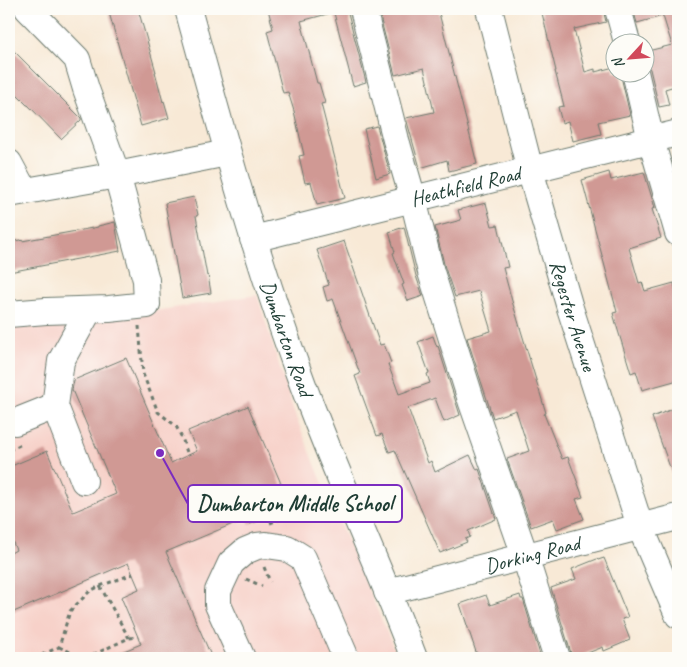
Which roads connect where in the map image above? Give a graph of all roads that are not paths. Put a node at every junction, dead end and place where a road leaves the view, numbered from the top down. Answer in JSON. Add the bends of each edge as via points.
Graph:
{"nodes":[{"id":1,"x":28,"y":9,"type":"edge"},
{"id":2,"x":188,"y":9,"type":"edge"},
{"id":3,"x":363,"y":9,"type":"edge"},
{"id":4,"x":489,"y":9,"type":"edge"},
{"id":5,"x":618,"y":9,"type":"edge"},
{"id":6,"x":624,"y":32,"type":"edge"},
{"id":7,"x":636,"y":82,"type":"edge"},
{"id":8,"x":678,"y":133,"type":"edge"},
{"id":9,"x":651,"y":140,"type":"junction"},
{"id":10,"x":227,"y":153,"type":"junction"},
{"id":11,"x":9,"y":163,"type":"edge"},
{"id":12,"x":530,"y":170,"type":"junction"},
{"id":13,"x":117,"y":175,"type":"junction"},
{"id":14,"x":16,"y":193,"type":"edge"},
{"id":15,"x":413,"y":199,"type":"junction"},
{"id":16,"x":678,"y":233,"type":"edge"},
{"id":17,"x":253,"y":239,"type":"junction"},
{"id":18,"x":89,"y":310,"type":"junction"},
{"id":19,"x":9,"y":314,"type":"edge"},
{"id":20,"x":55,"y":406,"type":"junction"},
{"id":21,"x":15,"y":422,"type":"dead end"},
{"id":22,"x":84,"y":481,"type":"dead end"},
{"id":23,"x":678,"y":517,"type":"edge"},
{"id":24,"x":640,"y":526,"type":"junction"},
{"id":25,"x":524,"y":556,"type":"junction"},
{"id":26,"x":387,"y":592,"type":"junction"},
{"id":27,"x":678,"y":615,"type":"edge"},
{"id":28,"x":242,"y":658,"type":"edge"},
{"id":29,"x":346,"y":658,"type":"edge"},
{"id":30,"x":414,"y":658,"type":"edge"},
{"id":31,"x":557,"y":658,"type":"edge"}],
"edges":[{"from":1,"to":13,"type":"street","via":[[77,59]]},
{"from":2,"to":10,"type":"street","name":"Dumbarton Road"},
{"from":3,"to":15,"type":"street"},
{"from":4,"to":12,"type":"street","name":"Regester Avenue"},
{"from":5,"to":6,"type":"street"},
{"from":7,"to":9,"type":"street"},
{"from":8,"to":9,"type":"street","name":"Heathfield Road"},
{"from":9,"to":12,"type":"street","name":"Heathfield Road"},
{"from":9,"to":16,"type":"street"},
{"from":10,"to":13,"type":"street"},
{"from":10,"to":17,"type":"street","name":"Dumbarton Road"},
{"from":11,"to":14,"type":"street"},
{"from":12,"to":15,"type":"street","name":"Heathfield Road"},
{"from":12,"to":24,"type":"street","name":"Regester Avenue","via":[[570,308]]},
{"from":13,"to":14,"type":"street"},
{"from":13,"to":18,"type":"street","via":[[146,280],[147,305]]},
{"from":15,"to":17,"type":"street","name":"Heathfield Road"},
{"from":15,"to":25,"type":"street","via":[[436,290]]},
{"from":17,"to":26,"type":"street","name":"Dumbarton Road","via":[[303,385]]},
{"from":18,"to":19,"type":"street"},
{"from":18,"to":20,"type":"street","via":[[61,361]]},
{"from":20,"to":21,"type":"street"},
{"from":20,"to":22,"type":"street"},
{"from":23,"to":24,"type":"street","name":"Dorking Road"},
{"from":24,"to":25,"type":"street","name":"Dorking Road"},
{"from":24,"to":27,"type":"street","name":"Regester Avenue"},
{"from":25,"to":26,"type":"street","name":"Dorking Road"},
{"from":25,"to":31,"type":"street"},
{"from":26,"to":30,"type":"street","name":"Dumbarton Road"},
{"from":28,"to":29,"type":"street","via":[[218,605],[218,590],[231,562],[245,551],[266,546],[287,548],[303,558]]}]}
